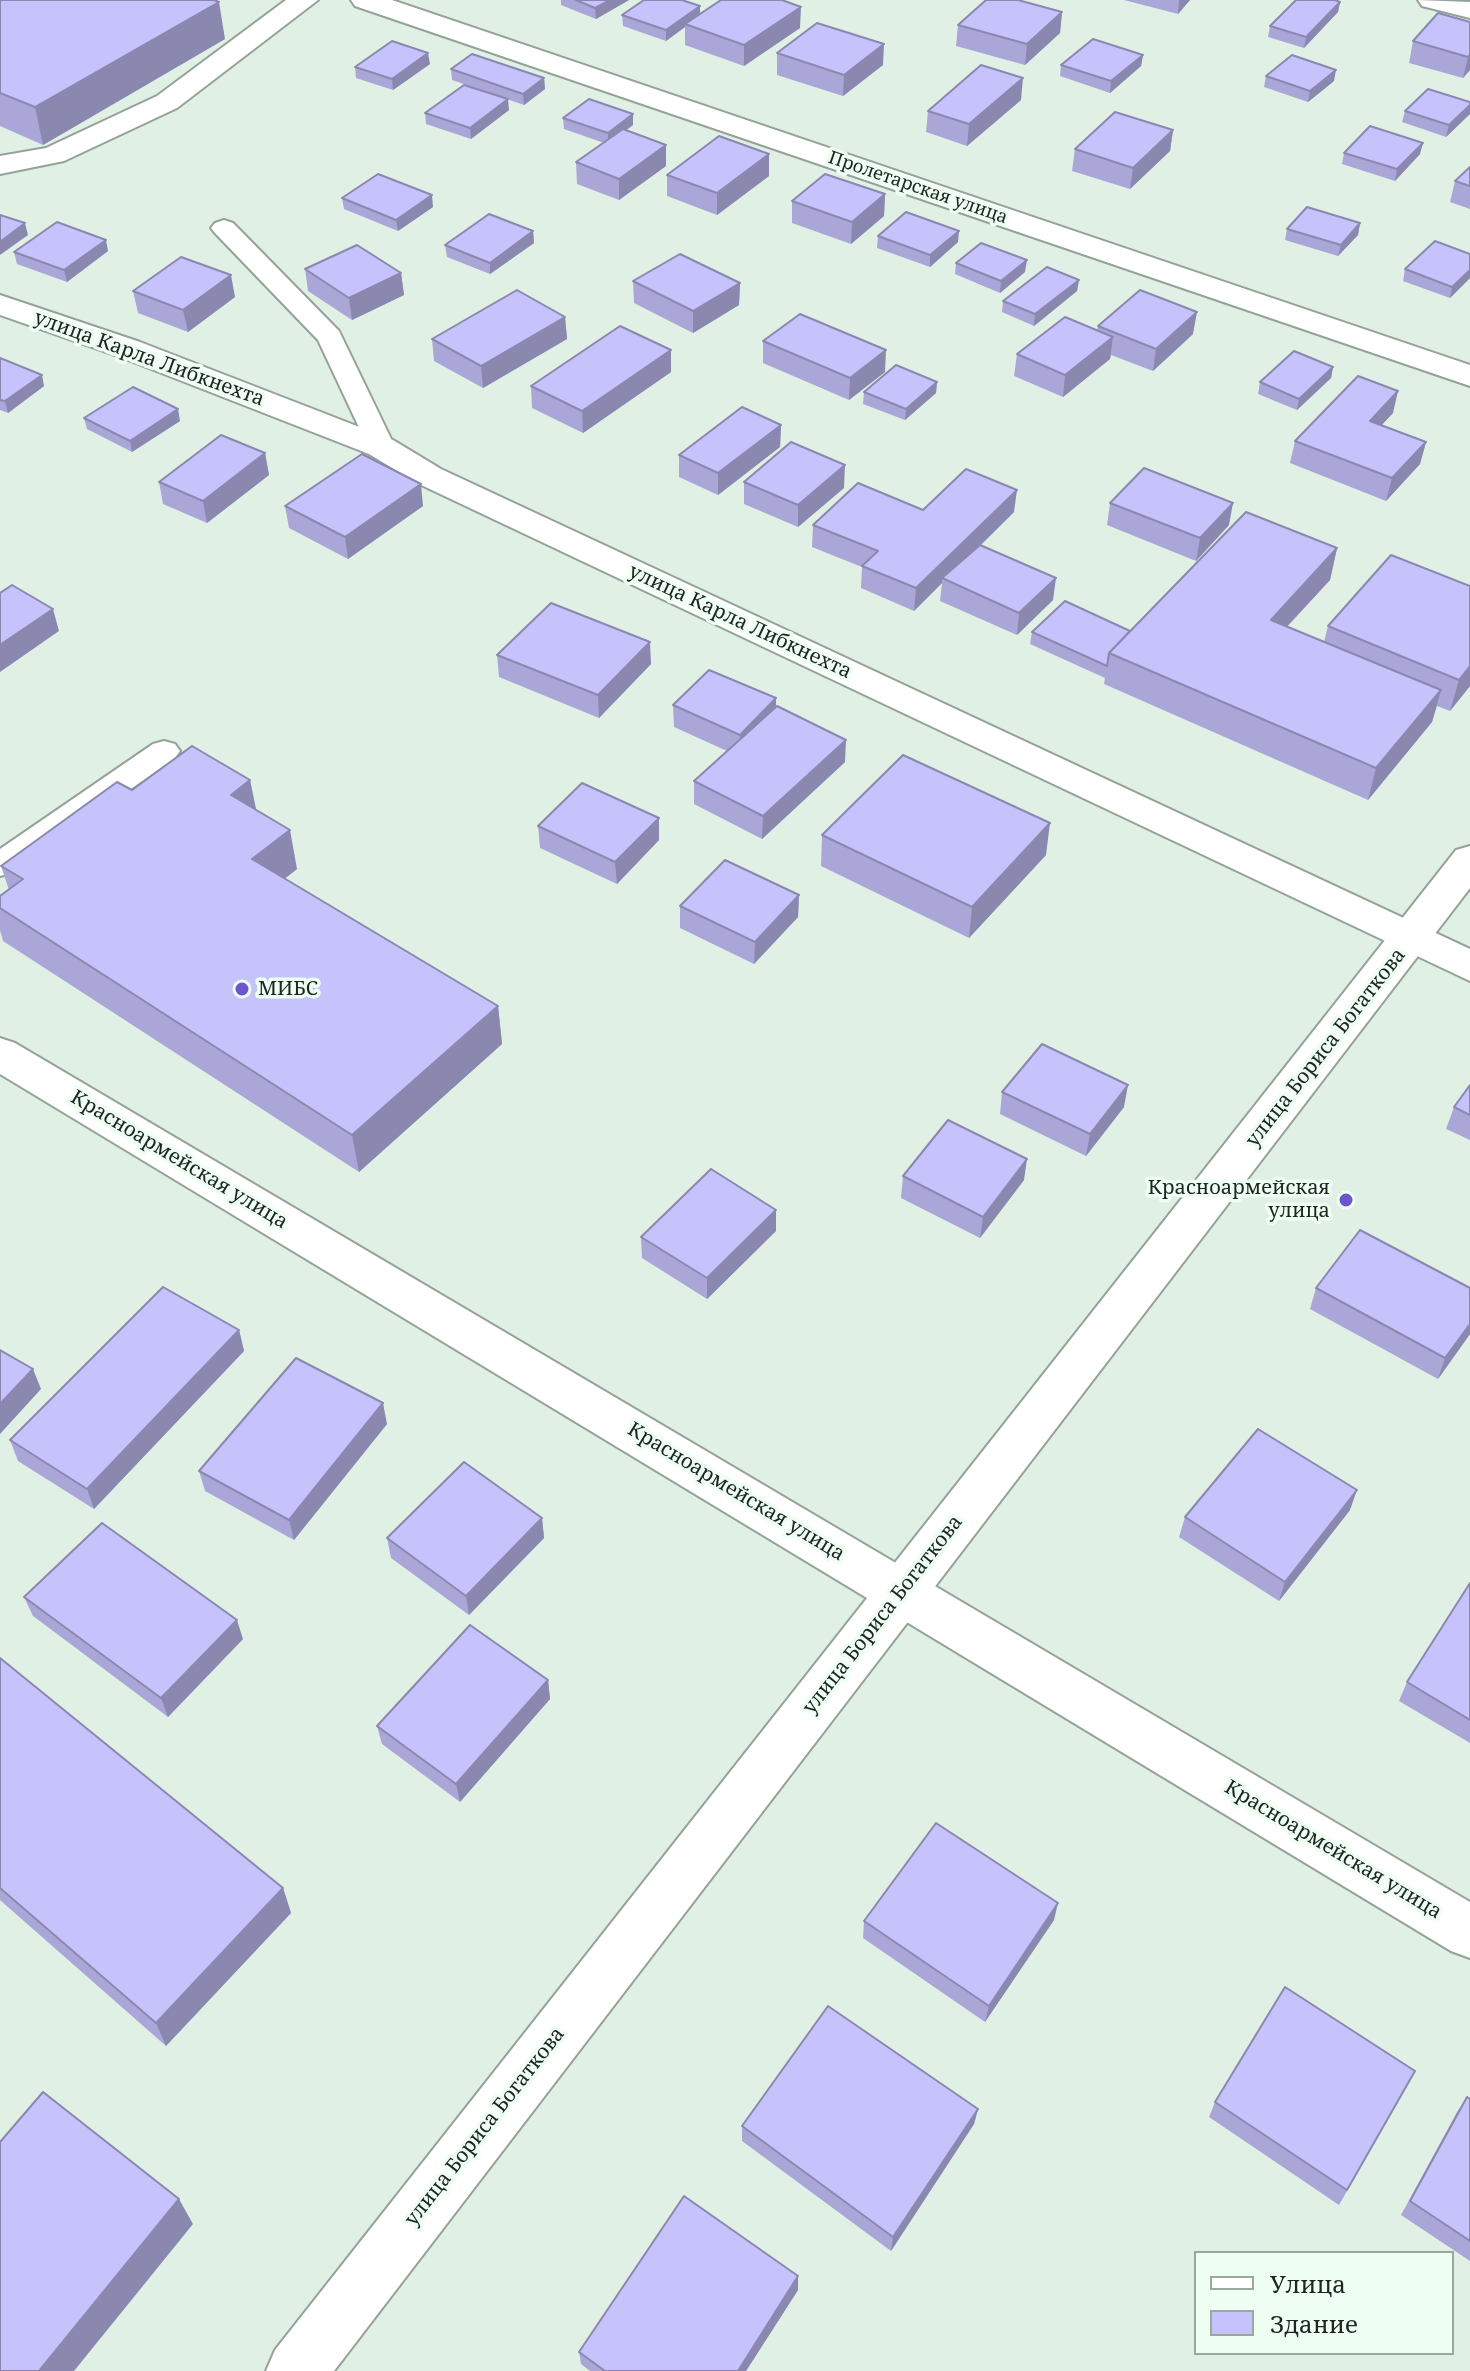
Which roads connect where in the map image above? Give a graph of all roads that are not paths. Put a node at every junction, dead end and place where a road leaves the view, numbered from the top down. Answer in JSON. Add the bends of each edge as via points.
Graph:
{"nodes":[{"id":1,"x":304,"y":0,"type":"edge"},
{"id":2,"x":365,"y":0,"type":"edge"},
{"id":3,"x":1432,"y":0,"type":"edge"},
{"id":4,"x":1470,"y":10,"type":"edge"},
{"id":5,"x":0,"y":165,"type":"edge"},
{"id":6,"x":224,"y":228,"type":"dead end"},
{"id":7,"x":0,"y":304,"type":"edge"},
{"id":8,"x":1470,"y":376,"type":"edge"},
{"id":9,"x":381,"y":447,"type":"junction"},
{"id":10,"x":164,"y":751,"type":"dead end"},
{"id":11,"x":1470,"y":860,"type":"edge"},
{"id":12,"x":0,"y":865,"type":"edge"},
{"id":13,"x":1411,"y":938,"type":"junction"},
{"id":14,"x":1470,"y":966,"type":"edge"},
{"id":15,"x":0,"y":1054,"type":"edge"},
{"id":16,"x":902,"y":1590,"type":"junction"},
{"id":17,"x":1470,"y":1932,"type":"edge"},
{"id":18,"x":296,"y":2371,"type":"edge"}],
"edges":[{"from":1,"to":5,"type":"street","via":[[167,102],[54,155]]},
{"from":2,"to":8,"type":"street","name":"Пролетарская улица"},
{"from":3,"to":4,"type":"street"},
{"from":6,"to":9,"type":"lane","via":[[330,337]]},
{"from":7,"to":9,"type":"street","name":"улица Карла Либкнехта"},
{"from":9,"to":13,"type":"street","name":"улица Карла Либкнехта","via":[[429,476]]},
{"from":10,"to":12,"type":"lane"},
{"from":11,"to":13,"type":"street","name":"улица Бориса Богаткова"},
{"from":13,"to":14,"type":"street","name":"улица Карла Либкнехта"},
{"from":13,"to":16,"type":"street","name":"улица Бориса Богаткова"},
{"from":15,"to":16,"type":"street","name":"Красноармейская улица"},
{"from":16,"to":17,"type":"street","name":"Красноармейская улица"},
{"from":16,"to":18,"type":"street","name":"улица Бориса Богаткова"}]}
